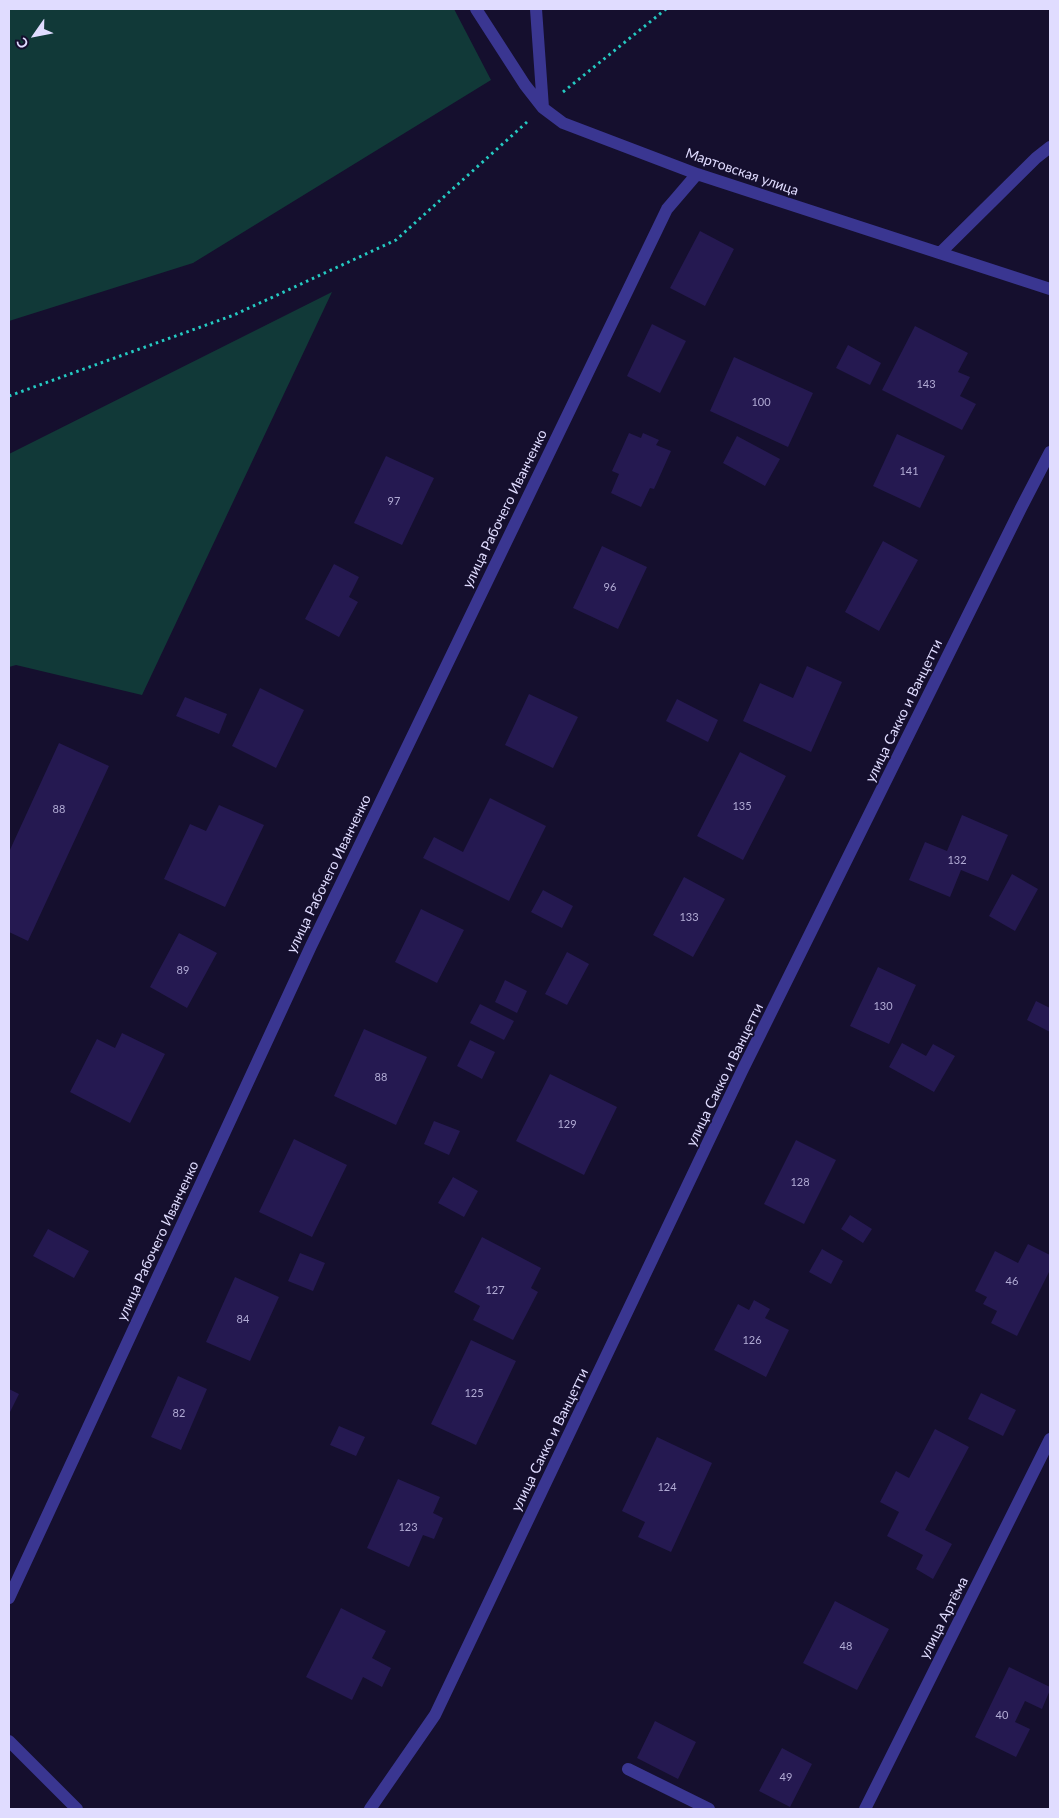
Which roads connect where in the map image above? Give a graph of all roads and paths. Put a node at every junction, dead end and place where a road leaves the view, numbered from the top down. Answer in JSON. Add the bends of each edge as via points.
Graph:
{"nodes":[{"id":1,"x":476,"y":9,"type":"edge"},
{"id":2,"x":536,"y":9,"type":"edge"},
{"id":3,"x":666,"y":9,"type":"edge"},
{"id":4,"x":543,"y":108,"type":"junction"},
{"id":5,"x":1050,"y":147,"type":"edge"},
{"id":6,"x":696,"y":174,"type":"junction"},
{"id":7,"x":940,"y":253,"type":"junction"},
{"id":8,"x":1050,"y":289,"type":"edge"},
{"id":9,"x":9,"y":396,"type":"edge"},
{"id":10,"x":1050,"y":452,"type":"edge"},
{"id":11,"x":1050,"y":1439,"type":"edge"},
{"id":12,"x":9,"y":1598,"type":"edge"},
{"id":13,"x":9,"y":1741,"type":"edge"},
{"id":14,"x":628,"y":1769,"type":"dead end"},
{"id":15,"x":78,"y":1809,"type":"edge"},
{"id":16,"x":370,"y":1809,"type":"edge"},
{"id":17,"x":709,"y":1809,"type":"edge"},
{"id":18,"x":865,"y":1809,"type":"edge"}],
"edges":[{"from":1,"to":4,"type":"street","name":"Мартовская улица"},
{"from":2,"to":4,"type":"street"},
{"from":3,"to":4,"type":"path"},
{"from":4,"to":6,"type":"street","name":"Мартовская улица","via":[[563,123]]},
{"from":4,"to":9,"type":"path","via":[[396,240],[234,315]]},
{"from":5,"to":7,"type":"street"},
{"from":6,"to":7,"type":"street","name":"Мартовская улица"},
{"from":6,"to":12,"type":"street","name":"улица Рабочего Иванченко","via":[[667,209],[346,874]]},
{"from":7,"to":8,"type":"street","name":"Мартовская улица"},
{"from":10,"to":16,"type":"street","name":"улица Сакко и Ванцетти","via":[[742,1071],[435,1715]]},
{"from":11,"to":18,"type":"street","name":"улица Артёма"},
{"from":13,"to":15,"type":"street"},
{"from":14,"to":17,"type":"street"}]}
